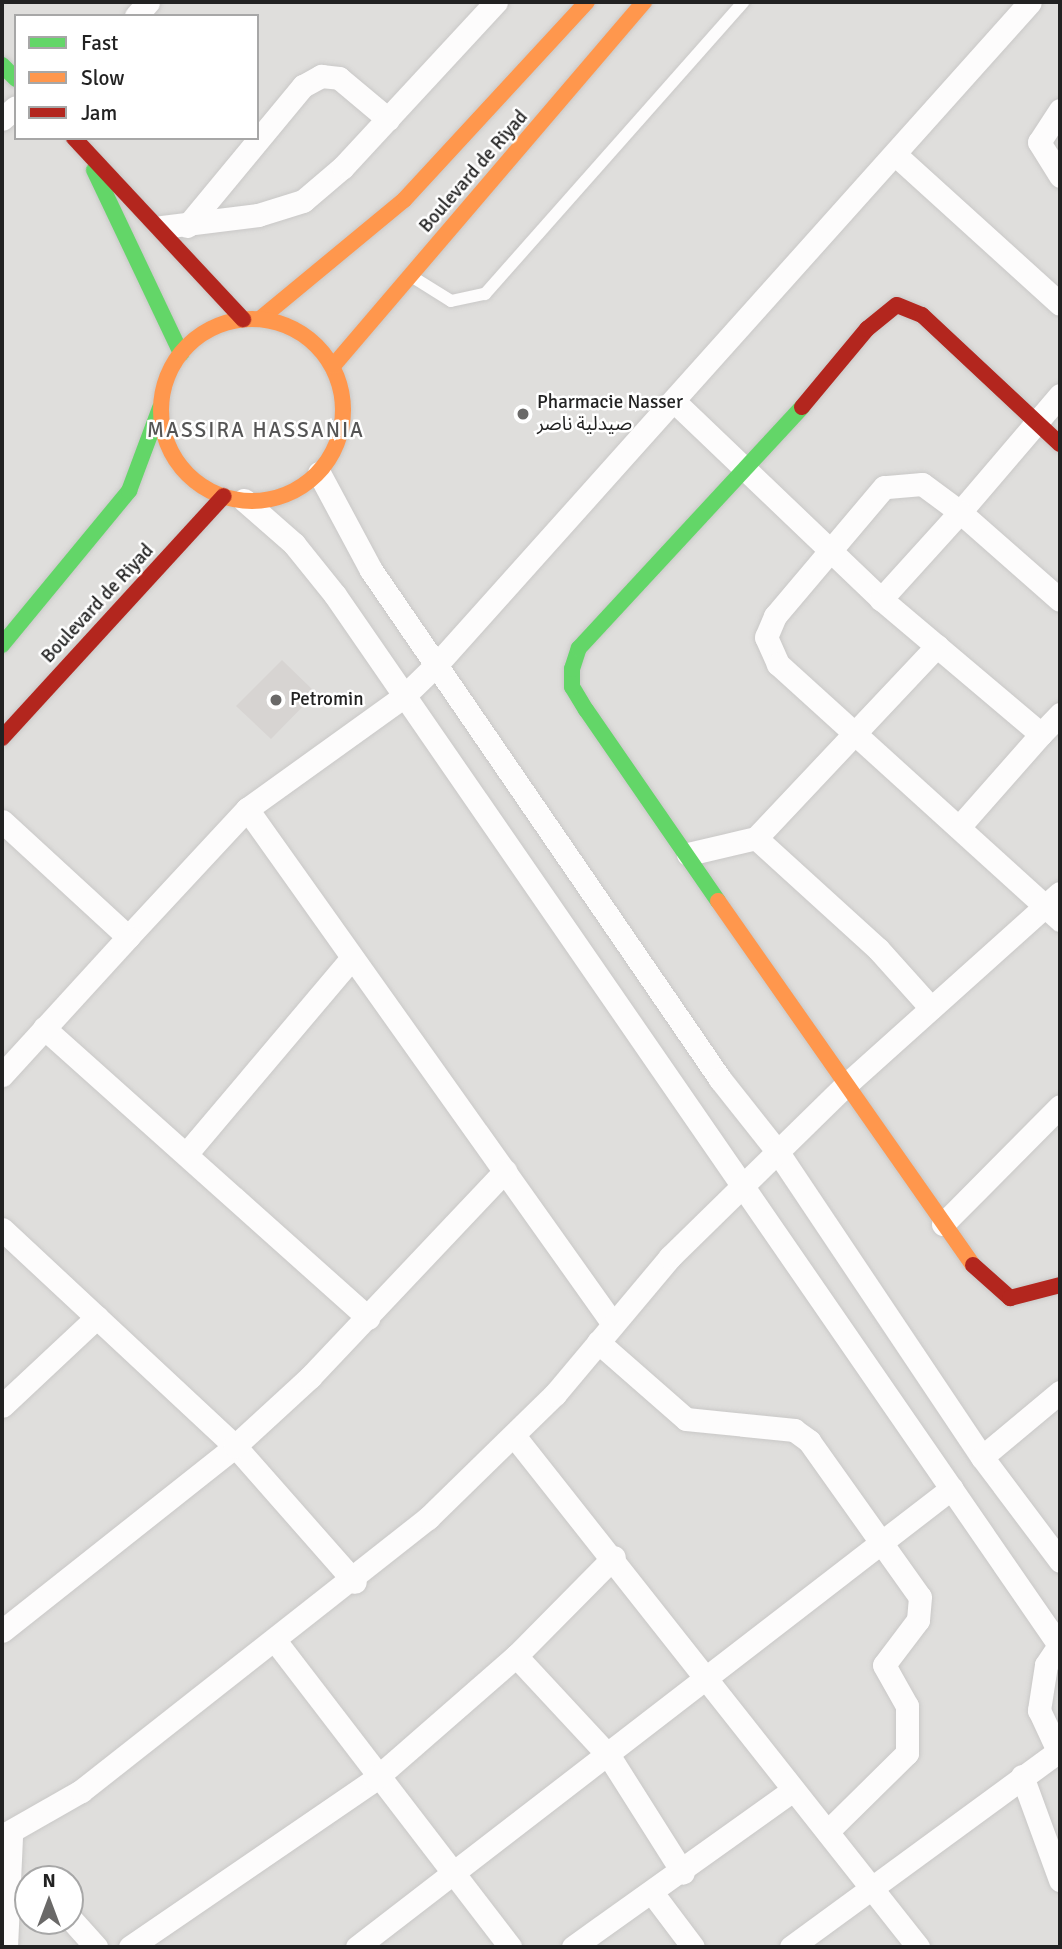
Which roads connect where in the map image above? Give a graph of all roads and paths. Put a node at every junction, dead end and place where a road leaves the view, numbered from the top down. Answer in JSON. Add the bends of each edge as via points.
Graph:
{"nodes":[{"id":1,"x":496,"y":2,"type":"edge"},
{"id":2,"x":587,"y":2,"type":"edge"},
{"id":3,"x":644,"y":2,"type":"edge"},
{"id":4,"x":743,"y":2,"type":"edge"},
{"id":5,"x":1030,"y":2,"type":"edge"},
{"id":6,"x":1060,"y":110,"type":"edge"},
{"id":7,"x":388,"y":119,"type":"junction"},
{"id":8,"x":259,"y":139,"type":"edge"},
{"id":9,"x":76,"y":140,"type":"edge"},
{"id":10,"x":258,"y":140,"type":"edge"},
{"id":11,"x":89,"y":154,"type":"junction"},
{"id":12,"x":898,"y":157,"type":"junction"},
{"id":13,"x":1060,"y":176,"type":"edge"},
{"id":14,"x":187,"y":226,"type":"junction"},
{"id":15,"x":162,"y":228,"type":"junction"},
{"id":16,"x":411,"y":276,"type":"junction"},
{"id":17,"x":1060,"y":303,"type":"edge"},
{"id":18,"x":252,"y":319,"type":"junction"},
{"id":19,"x":181,"y":353,"type":"junction"},
{"id":20,"x":333,"y":366,"type":"junction"},
{"id":21,"x":1060,"y":395,"type":"edge"},
{"id":22,"x":161,"y":402,"type":"junction"},
{"id":23,"x":676,"y":402,"type":"junction"},
{"id":24,"x":1036,"y":424,"type":"junction"},
{"id":25,"x":1060,"y":444,"type":"edge"},
{"id":26,"x":750,"y":469,"type":"junction"},
{"id":27,"x":319,"y":472,"type":"junction"},
{"id":28,"x":234,"y":498,"type":"junction"},
{"id":29,"x":960,"y":512,"type":"junction"},
{"id":30,"x":831,"y":547,"type":"junction"},
{"id":31,"x":881,"y":599,"type":"junction"},
{"id":32,"x":1060,"y":600,"type":"edge"},
{"id":33,"x":2,"y":645,"type":"edge"},
{"id":34,"x":937,"y":646,"type":"junction"},
{"id":35,"x":438,"y":663,"type":"junction"},
{"id":36,"x":404,"y":696,"type":"junction"},
{"id":37,"x":1060,"y":714,"type":"edge"},
{"id":38,"x":1041,"y":734,"type":"junction"},
{"id":39,"x":855,"y":735,"type":"junction"},
{"id":40,"x":2,"y":738,"type":"edge"},
{"id":41,"x":247,"y":809,"type":"junction"},
{"id":42,"x":2,"y":821,"type":"edge"},
{"id":43,"x":958,"y":827,"type":"junction"},
{"id":44,"x":756,"y":838,"type":"junction"},
{"id":45,"x":688,"y":854,"type":"junction"},
{"id":46,"x":1056,"y":907,"type":"edge"},
{"id":47,"x":128,"y":937,"type":"junction"},
{"id":48,"x":352,"y":958,"type":"junction"},
{"id":49,"x":931,"y":1008,"type":"junction"},
{"id":50,"x":44,"y":1028,"type":"junction"},
{"id":51,"x":2,"y":1075,"type":"edge"},
{"id":52,"x":849,"y":1082,"type":"junction"},
{"id":53,"x":1060,"y":1106,"type":"edge"},
{"id":54,"x":777,"y":1151,"type":"junction"},
{"id":55,"x":187,"y":1153,"type":"junction"},
{"id":56,"x":505,"y":1171,"type":"junction"},
{"id":57,"x":746,"y":1182,"type":"junction"},
{"id":58,"x":943,"y":1224,"type":"junction"},
{"id":59,"x":2,"y":1229,"type":"edge"},
{"id":60,"x":1060,"y":1285,"type":"edge"},
{"id":61,"x":97,"y":1317,"type":"junction"},
{"id":62,"x":368,"y":1318,"type":"junction"},
{"id":63,"x":605,"y":1333,"type":"junction"},
{"id":64,"x":1060,"y":1392,"type":"edge"},
{"id":65,"x":2,"y":1406,"type":"edge"},
{"id":66,"x":515,"y":1437,"type":"junction"},
{"id":67,"x":235,"y":1446,"type":"junction"},
{"id":68,"x":982,"y":1457,"type":"junction"},
{"id":69,"x":952,"y":1488,"type":"junction"},
{"id":70,"x":878,"y":1543,"type":"junction"},
{"id":71,"x":614,"y":1557,"type":"junction"},
{"id":72,"x":1060,"y":1561,"type":"edge"},
{"id":73,"x":355,"y":1582,"type":"junction"},
{"id":74,"x":2,"y":1632,"type":"edge"},
{"id":75,"x":277,"y":1643,"type":"junction"},
{"id":76,"x":1060,"y":1645,"type":"edge"},
{"id":77,"x":516,"y":1656,"type":"junction"},
{"id":78,"x":710,"y":1677,"type":"junction"},
{"id":79,"x":1059,"y":1754,"type":"edge"},
{"id":80,"x":609,"y":1756,"type":"junction"},
{"id":81,"x":1022,"y":1776,"type":"junction"},
{"id":82,"x":375,"y":1779,"type":"junction"},
{"id":83,"x":793,"y":1790,"type":"junction"},
{"id":84,"x":827,"y":1832,"type":"junction"},
{"id":85,"x":6,"y":1836,"type":"edge"},
{"id":86,"x":9,"y":1863,"type":"junction"},
{"id":87,"x":14,"y":1867,"type":"edge"},
{"id":88,"x":683,"y":1873,"type":"junction"},
{"id":89,"x":456,"y":1876,"type":"junction"},
{"id":90,"x":1060,"y":1880,"type":"edge"},
{"id":91,"x":872,"y":1885,"type":"junction"},
{"id":92,"x":653,"y":1894,"type":"junction"},
{"id":93,"x":84,"y":1934,"type":"edge"},
{"id":94,"x":6,"y":1947,"type":"edge"},
{"id":95,"x":96,"y":1947,"type":"edge"},
{"id":96,"x":130,"y":1947,"type":"edge"},
{"id":97,"x":357,"y":1947,"type":"edge"},
{"id":98,"x":510,"y":1947,"type":"edge"},
{"id":99,"x":573,"y":1947,"type":"edge"},
{"id":100,"x":693,"y":1947,"type":"edge"},
{"id":101,"x":792,"y":1947,"type":"edge"},
{"id":102,"x":918,"y":1947,"type":"edge"}],
"edges":[{"from":1,"to":7,"type":"street"},
{"from":2,"to":18,"type":"main road","name":"Boulevard de Riyad","via":[[404,200]]},
{"from":3,"to":16,"type":"main road","name":"Boulevard de Riyad"},
{"from":4,"to":16,"type":"lane","via":[[485,294],[451,301]]},
{"from":5,"to":12,"type":"street"},
{"from":6,"to":13,"type":"street","via":[[1040,142]]},
{"from":7,"to":8,"type":"street","via":[[339,78],[321,76],[303,86]]},
{"from":7,"to":14,"type":"street","via":[[303,201]]},
{"from":9,"to":11,"type":"main road"},
{"from":10,"to":14,"type":"street"},
{"from":11,"to":15,"type":"main road"},
{"from":11,"to":19,"type":"main road"},
{"from":12,"to":17,"type":"street"},
{"from":12,"to":23,"type":"street"},
{"from":14,"to":15,"type":"street"},
{"from":15,"to":18,"type":"main road"},
{"from":16,"to":20,"type":"main road","name":"Boulevard de Riyad"},
{"from":18,"to":19,"type":"main road","via":[[209,330]]},
{"from":18,"to":20,"type":"main road","via":[[315,342]]},
{"from":19,"to":22,"type":"main road"},
{"from":20,"to":27,"type":"main road","via":[[343,421]]},
{"from":21,"to":24,"type":"street"},
{"from":22,"to":28,"type":"main road","via":[[164,432],[176,460],[197,482]]},
{"from":22,"to":33,"type":"main road","via":[[129,491]]},
{"from":23,"to":26,"type":"street"},
{"from":23,"to":35,"type":"street"},
{"from":24,"to":25,"type":"main road"},
{"from":24,"to":26,"type":"main road","via":[[922,315],[897,305],[867,329]]},
{"from":24,"to":29,"type":"street"},
{"from":26,"to":30,"type":"street"},
{"from":26,"to":45,"type":"main road","via":[[579,648],[572,668],[572,687],[586,710]]},
{"from":27,"to":28,"type":"main road","via":[[297,489]]},
{"from":27,"to":35,"type":"street","via":[[371,570]]},
{"from":28,"to":36,"type":"street","via":[[294,544]]},
{"from":28,"to":40,"type":"main road","name":"Boulevard de Riyad"},
{"from":29,"to":30,"type":"street","via":[[922,484],[891,484]]},
{"from":29,"to":31,"type":"street"},
{"from":29,"to":32,"type":"street"},
{"from":30,"to":31,"type":"street"},
{"from":30,"to":39,"type":"street","via":[[775,616],[767,650]]},
{"from":31,"to":34,"type":"street"},
{"from":34,"to":38,"type":"street"},
{"from":34,"to":39,"type":"street"},
{"from":35,"to":36,"type":"street"},
{"from":35,"to":54,"type":"street","via":[[720,1079]]},
{"from":36,"to":41,"type":"street"},
{"from":36,"to":57,"type":"street"},
{"from":37,"to":38,"type":"street"},
{"from":38,"to":43,"type":"street"},
{"from":39,"to":43,"type":"street"},
{"from":39,"to":44,"type":"street"},
{"from":41,"to":47,"type":"street"},
{"from":41,"to":48,"type":"street"},
{"from":42,"to":47,"type":"street"},
{"from":43,"to":46,"type":"street"},
{"from":44,"to":45,"type":"street"},
{"from":44,"to":49,"type":"street","via":[[878,949]]},
{"from":45,"to":52,"type":"main road"},
{"from":46,"to":49,"type":"street"},
{"from":47,"to":50,"type":"street"},
{"from":48,"to":55,"type":"street"},
{"from":48,"to":56,"type":"street"},
{"from":49,"to":52,"type":"street"},
{"from":50,"to":51,"type":"street"},
{"from":50,"to":55,"type":"street"},
{"from":52,"to":54,"type":"street"},
{"from":52,"to":58,"type":"main road"},
{"from":53,"to":58,"type":"street"},
{"from":54,"to":57,"type":"street"},
{"from":54,"to":68,"type":"street"},
{"from":55,"to":62,"type":"street"},
{"from":56,"to":62,"type":"street"},
{"from":56,"to":63,"type":"street"},
{"from":57,"to":63,"type":"street"},
{"from":57,"to":69,"type":"street"},
{"from":58,"to":60,"type":"main road","via":[[982,1278],[1003,1295],[1024,1299]]},
{"from":59,"to":61,"type":"street"},
{"from":61,"to":65,"type":"street"},
{"from":61,"to":67,"type":"street"},
{"from":62,"to":67,"type":"street"},
{"from":63,"to":66,"type":"street"},
{"from":63,"to":70,"type":"street","via":[[686,1419],[794,1430],[827,1461]]},
{"from":64,"to":68,"type":"street"},
{"from":66,"to":71,"type":"street"},
{"from":66,"to":73,"type":"street"},
{"from":67,"to":73,"type":"street"},
{"from":67,"to":74,"type":"street"},
{"from":68,"to":72,"type":"street"},
{"from":69,"to":70,"type":"street"},
{"from":69,"to":76,"type":"street"},
{"from":70,"to":78,"type":"street"},
{"from":70,"to":84,"type":"street","via":[[919,1597],[918,1620],[884,1665],[907,1706],[911,1738],[891,1776]]},
{"from":71,"to":77,"type":"street"},
{"from":71,"to":78,"type":"street"},
{"from":73,"to":75,"type":"street"},
{"from":75,"to":82,"type":"street"},
{"from":75,"to":85,"type":"street","via":[[81,1791]]},
{"from":76,"to":79,"type":"street","via":[[1039,1698],[1045,1732]]},
{"from":77,"to":80,"type":"street"},
{"from":77,"to":82,"type":"street"},
{"from":78,"to":80,"type":"street"},
{"from":78,"to":83,"type":"street"},
{"from":79,"to":81,"type":"street"},
{"from":80,"to":88,"type":"street"},
{"from":80,"to":89,"type":"street"},
{"from":81,"to":90,"type":"street"},
{"from":81,"to":91,"type":"street"},
{"from":82,"to":89,"type":"street"},
{"from":82,"to":96,"type":"street"},
{"from":83,"to":84,"type":"street"},
{"from":83,"to":88,"type":"street"},
{"from":84,"to":91,"type":"street"},
{"from":85,"to":86,"type":"street"},
{"from":86,"to":87,"type":"street"},
{"from":86,"to":94,"type":"street"},
{"from":88,"to":92,"type":"street"},
{"from":89,"to":97,"type":"street"},
{"from":89,"to":98,"type":"street"},
{"from":91,"to":101,"type":"street"},
{"from":91,"to":102,"type":"street"},
{"from":92,"to":99,"type":"street"},
{"from":92,"to":100,"type":"street"},
{"from":93,"to":95,"type":"street"}]}
